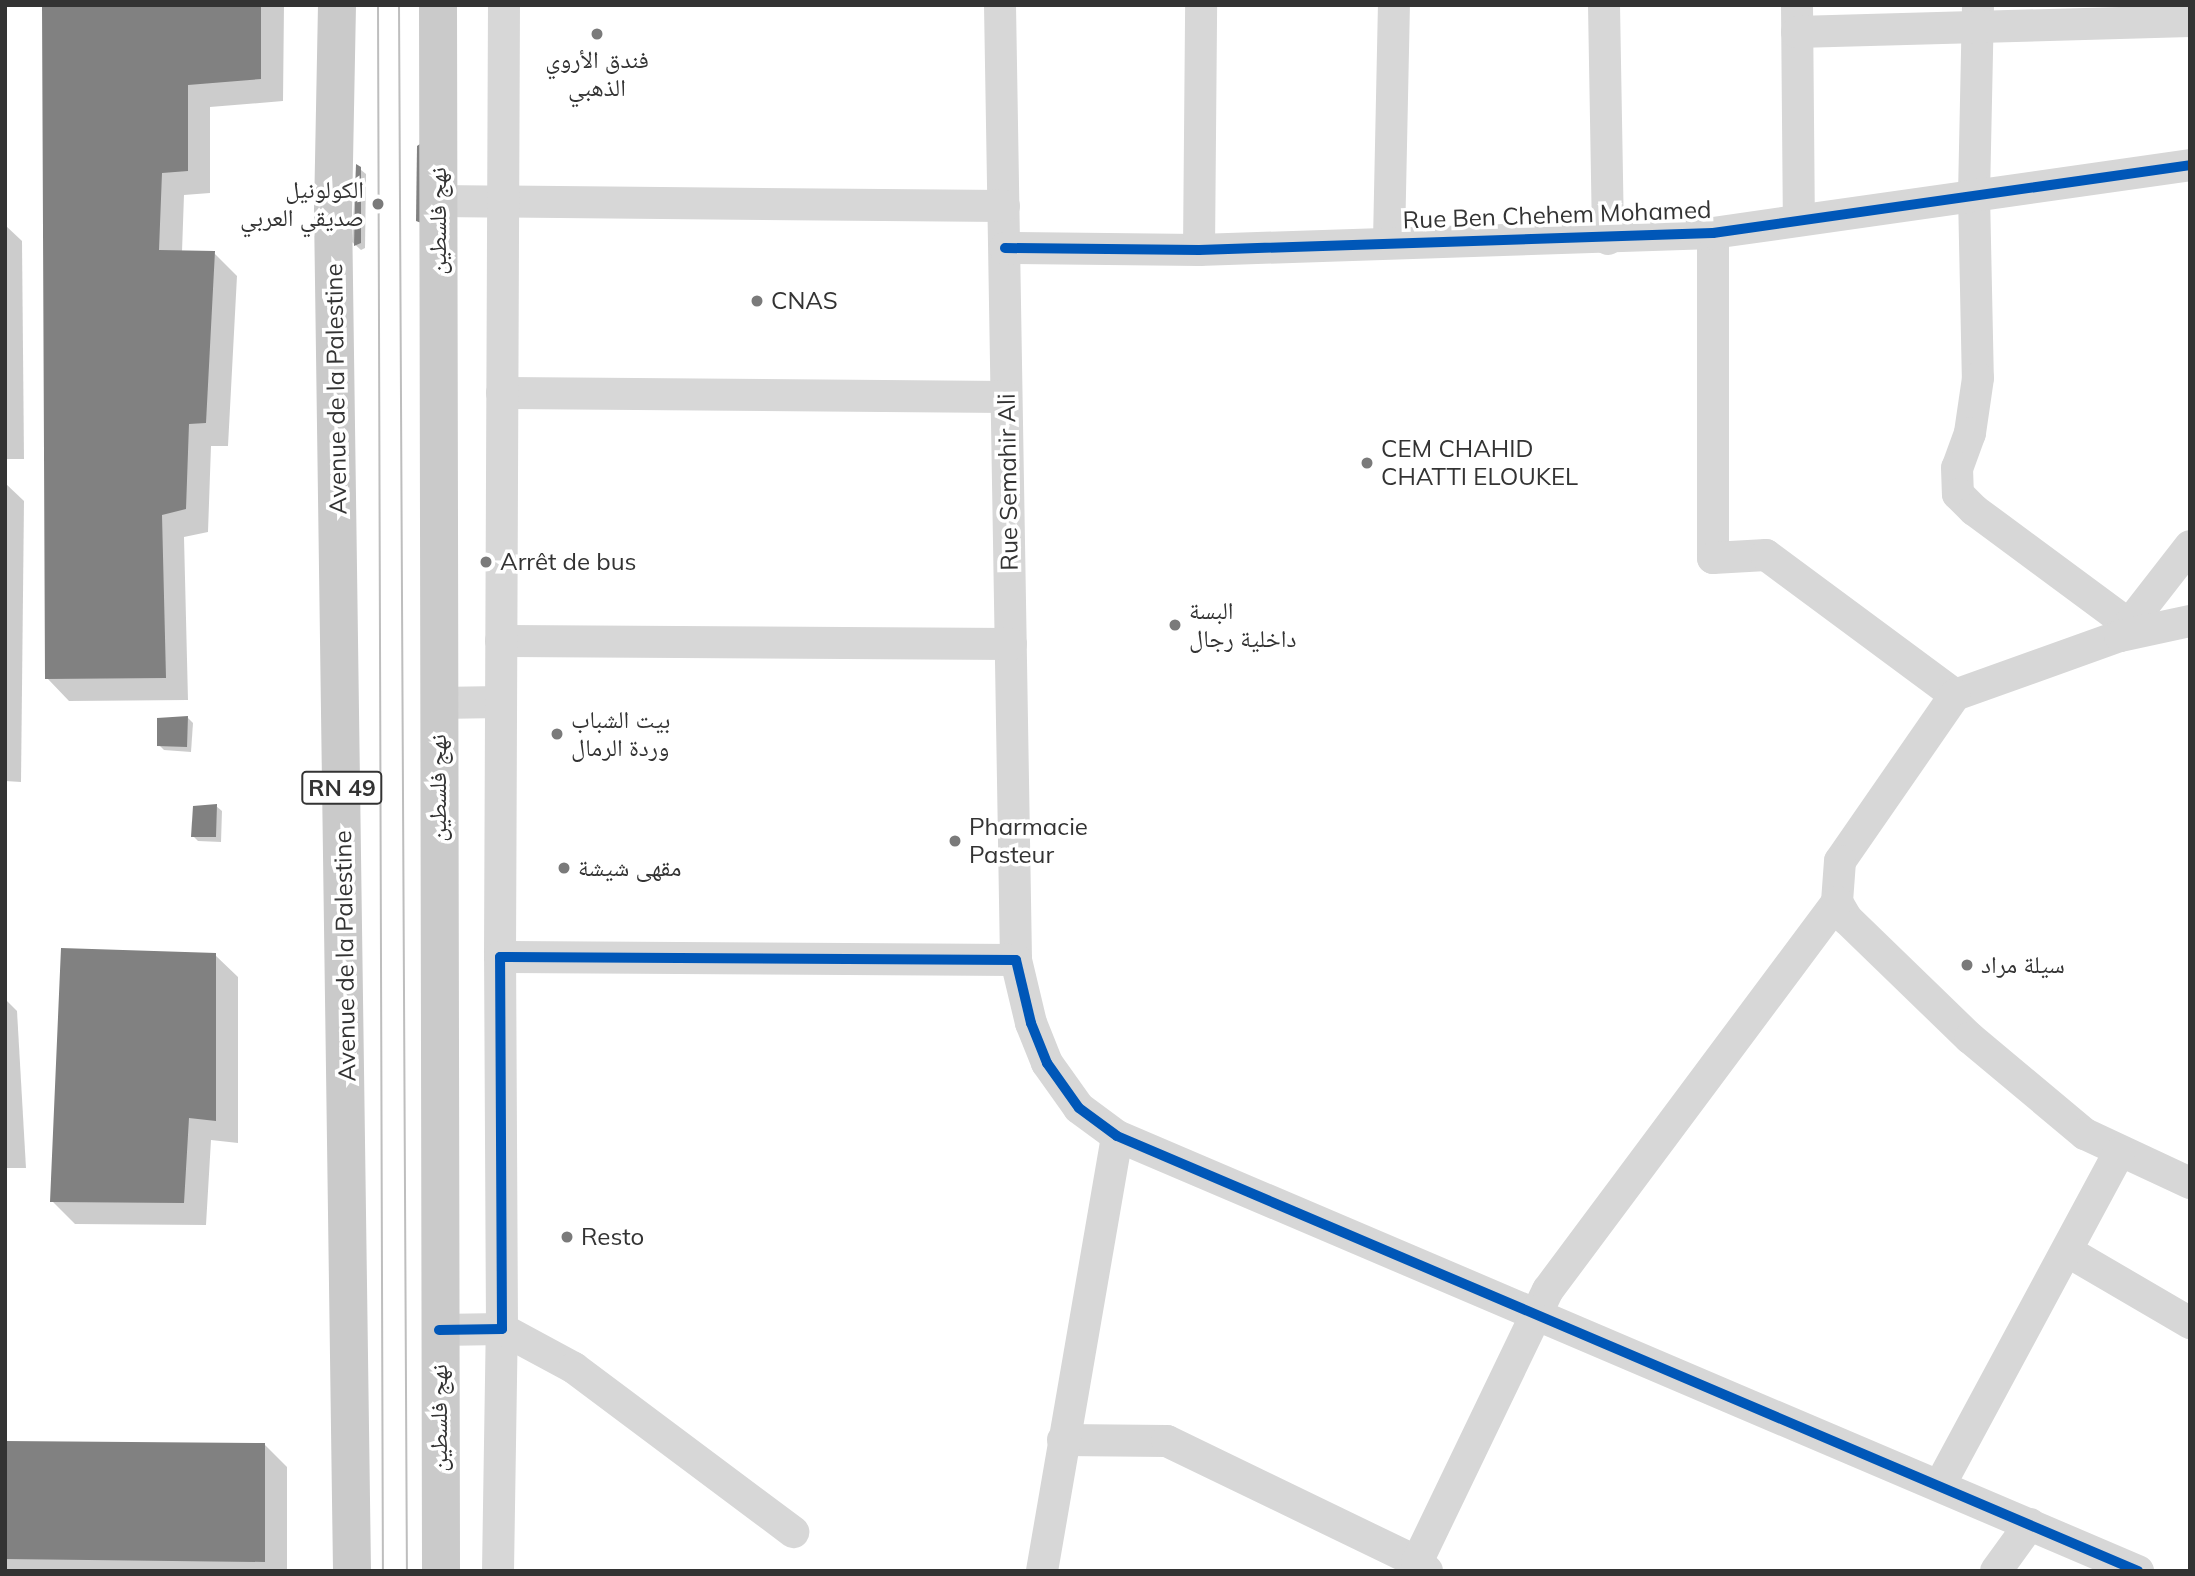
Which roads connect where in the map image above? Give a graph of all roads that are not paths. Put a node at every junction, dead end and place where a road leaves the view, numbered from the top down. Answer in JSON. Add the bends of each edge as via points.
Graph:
{"nodes":[{"id":1,"x":337,"y":5,"type":"edge"},
{"id":2,"x":438,"y":5,"type":"edge"},
{"id":3,"x":504,"y":5,"type":"edge"},
{"id":4,"x":1000,"y":5,"type":"edge"},
{"id":5,"x":1201,"y":5,"type":"edge"},
{"id":6,"x":1394,"y":5,"type":"edge"},
{"id":7,"x":1604,"y":5,"type":"edge"},
{"id":8,"x":1978,"y":16,"type":"edge"},
{"id":9,"x":1797,"y":19,"type":"edge"},
{"id":10,"x":2190,"y":21,"type":"edge"},
{"id":11,"x":2190,"y":165,"type":"edge"},
{"id":12,"x":1973,"y":194,"type":"junction"},
{"id":13,"x":438,"y":201,"type":"junction"},
{"id":14,"x":503,"y":201,"type":"junction"},
{"id":15,"x":1004,"y":206,"type":"junction"},
{"id":16,"x":1798,"y":220,"type":"junction"},
{"id":17,"x":1713,"y":233,"type":"junction"},
{"id":18,"x":1608,"y":239,"type":"junction"},
{"id":19,"x":1389,"y":241,"type":"junction"},
{"id":20,"x":1005,"y":248,"type":"junction"},
{"id":21,"x":1199,"y":250,"type":"junction"},
{"id":22,"x":502,"y":393,"type":"junction"},
{"id":23,"x":1006,"y":397,"type":"junction"},
{"id":24,"x":2190,"y":546,"type":"edge"},
{"id":25,"x":2190,"y":621,"type":"edge"},
{"id":26,"x":2124,"y":630,"type":"junction"},
{"id":27,"x":501,"y":641,"type":"junction"},
{"id":28,"x":1011,"y":644,"type":"junction"},
{"id":29,"x":1955,"y":695,"type":"junction"},
{"id":30,"x":501,"y":702,"type":"junction"},
{"id":31,"x":438,"y":703,"type":"junction"},
{"id":32,"x":1837,"y":902,"type":"junction"},
{"id":33,"x":500,"y":957,"type":"junction"},
{"id":34,"x":1016,"y":960,"type":"junction"},
{"id":35,"x":1117,"y":1136,"type":"junction"},
{"id":36,"x":2119,"y":1153,"type":"junction"},
{"id":37,"x":2190,"y":1183,"type":"edge"},
{"id":38,"x":2067,"y":1251,"type":"junction"},
{"id":39,"x":1536,"y":1318,"type":"junction"},
{"id":40,"x":2190,"y":1323,"type":"edge"},
{"id":41,"x":502,"y":1329,"type":"junction"},
{"id":42,"x":439,"y":1330,"type":"junction"},
{"id":43,"x":1063,"y":1440,"type":"junction"},
{"id":44,"x":1940,"y":1485,"type":"junction"},
{"id":45,"x":2030,"y":1524,"type":"junction"},
{"id":46,"x":793,"y":1532,"type":"dead end"},
{"id":47,"x":1419,"y":1568,"type":"edge"},
{"id":48,"x":352,"y":1571,"type":"edge"},
{"id":49,"x":441,"y":1571,"type":"edge"},
{"id":50,"x":498,"y":1571,"type":"edge"},
{"id":51,"x":1042,"y":1571,"type":"edge"},
{"id":52,"x":1996,"y":1571,"type":"edge"},
{"id":53,"x":2138,"y":1571,"type":"edge"}],
"edges":[{"from":1,"to":48,"type":"main road","name":"Avenue de la Palestine","number":"RN 49","via":[[333,210]]},
{"from":2,"to":13,"type":"main road","name":"نهج فلسطين"},
{"from":3,"to":14,"type":"street"},
{"from":4,"to":15,"type":"street","name":"Rue Semahir Ali"},
{"from":5,"to":21,"type":"street"},
{"from":6,"to":19,"type":"street"},
{"from":7,"to":18,"type":"street"},
{"from":8,"to":9,"type":"street"},
{"from":8,"to":10,"type":"street"},
{"from":8,"to":12,"type":"street"},
{"from":9,"to":16,"type":"street"},
{"from":11,"to":12,"type":"street","name":"Rue Ben Chehem Mohamed"},
{"from":12,"to":16,"type":"street","name":"Rue Ben Chehem Mohamed"},
{"from":12,"to":26,"type":"street","via":[[1978,378],[1970,433],[1957,468],[1958,494]]},
{"from":13,"to":14,"type":"street"},
{"from":13,"to":31,"type":"main road","name":"نهج فلسطين"},
{"from":14,"to":15,"type":"street"},
{"from":14,"to":22,"type":"street"},
{"from":15,"to":20,"type":"street","name":"Rue Semahir Ali"},
{"from":16,"to":17,"type":"street","name":"Rue Ben Chehem Mohamed"},
{"from":17,"to":18,"type":"street","name":"Rue Ben Chehem Mohamed"},
{"from":17,"to":29,"type":"street","via":[[1713,558],[1766,555]]},
{"from":18,"to":19,"type":"street","name":"Rue Ben Chehem Mohamed"},
{"from":19,"to":21,"type":"street","name":"Rue Ben Chehem Mohamed"},
{"from":20,"to":21,"type":"street","name":"Rue Ben Chehem Mohamed"},
{"from":20,"to":23,"type":"street","name":"Rue Semahir Ali"},
{"from":22,"to":23,"type":"street"},
{"from":22,"to":27,"type":"street"},
{"from":23,"to":28,"type":"street","name":"Rue Semahir Ali"},
{"from":24,"to":26,"type":"street"},
{"from":25,"to":26,"type":"street"},
{"from":26,"to":29,"type":"street"},
{"from":27,"to":28,"type":"street"},
{"from":27,"to":30,"type":"street"},
{"from":28,"to":34,"type":"street","name":"Rue Semahir Ali"},
{"from":29,"to":32,"type":"street","via":[[1840,861]]},
{"from":30,"to":31,"type":"street"},
{"from":30,"to":33,"type":"street"},
{"from":31,"to":42,"type":"main road","name":"نهج فلسطين"},
{"from":32,"to":36,"type":"street","via":[[1847,919],[1970,1038],[2085,1134]]},
{"from":32,"to":39,"type":"street","via":[[1620,1189],[1548,1290]]},
{"from":33,"to":34,"type":"street"},
{"from":33,"to":41,"type":"street"},
{"from":34,"to":35,"type":"street","name":"Rue Semahir Ali","via":[[1031,1023],[1047,1063],[1079,1108]]},
{"from":35,"to":39,"type":"street","name":"Rue Semahir Ali"},
{"from":35,"to":43,"type":"street"},
{"from":36,"to":37,"type":"street"},
{"from":36,"to":38,"type":"street"},
{"from":38,"to":40,"type":"street"},
{"from":38,"to":44,"type":"street"},
{"from":39,"to":44,"type":"street","name":"Rue Semahir Ali"},
{"from":39,"to":47,"type":"street"},
{"from":41,"to":42,"type":"street"},
{"from":41,"to":46,"type":"street","via":[[574,1368]]},
{"from":41,"to":50,"type":"street"},
{"from":42,"to":49,"type":"main road","name":"نهج فلسطين"},
{"from":43,"to":47,"type":"street","via":[[1167,1441]]},
{"from":43,"to":51,"type":"street"},
{"from":44,"to":45,"type":"street","name":"Rue Semahir Ali"},
{"from":45,"to":52,"type":"street"},
{"from":45,"to":53,"type":"street","name":"Rue Semahir Ali"}]}
